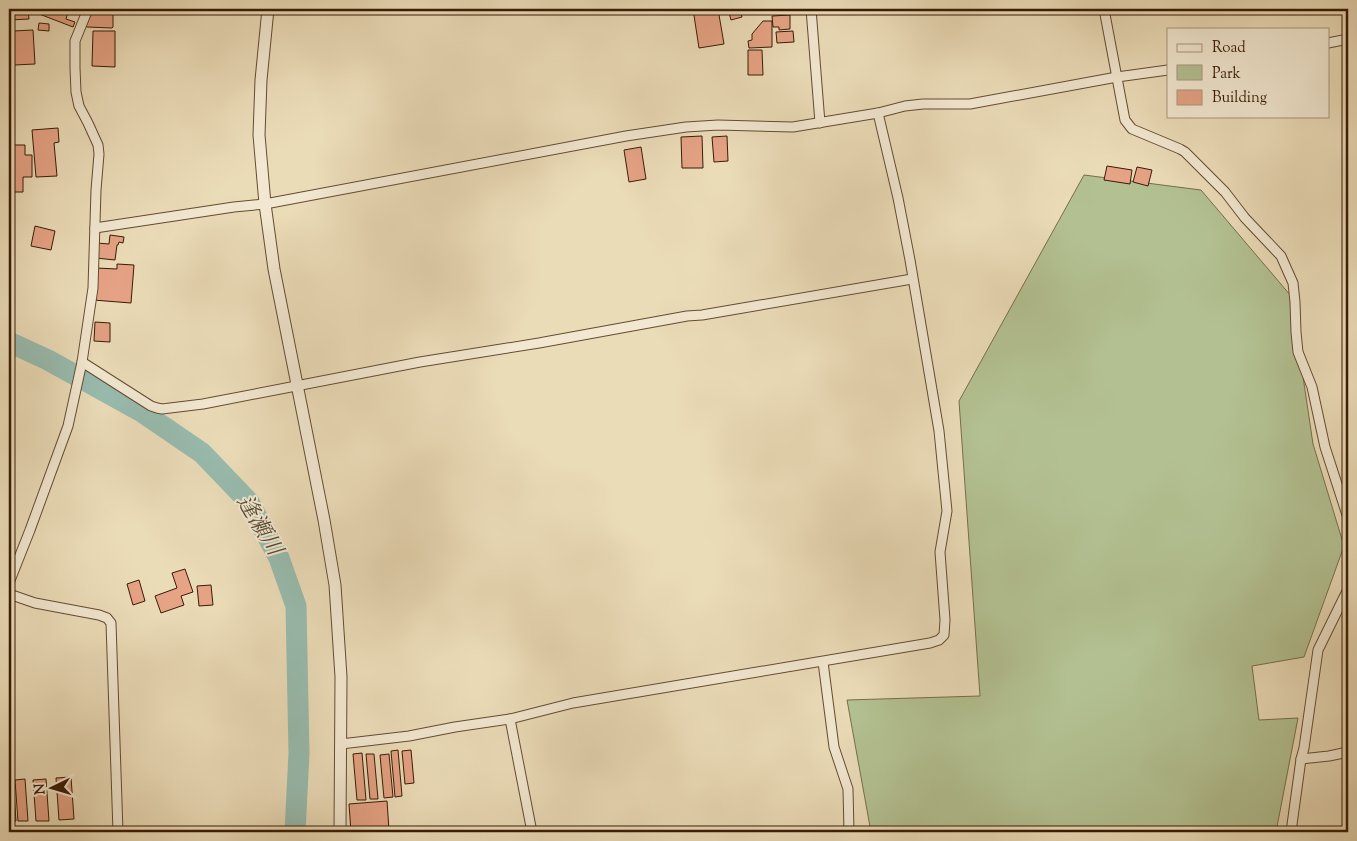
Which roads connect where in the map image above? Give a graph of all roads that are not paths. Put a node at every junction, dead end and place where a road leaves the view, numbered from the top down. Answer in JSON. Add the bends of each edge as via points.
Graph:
{"nodes":[{"id":1,"x":88,"y":9,"type":"edge"},
{"id":2,"x":268,"y":9,"type":"edge"},
{"id":3,"x":290,"y":9,"type":"edge"},
{"id":4,"x":811,"y":9,"type":"edge"},
{"id":5,"x":1104,"y":9,"type":"edge"},
{"id":6,"x":1348,"y":39,"type":"edge"},
{"id":7,"x":1330,"y":42,"type":"edge"},
{"id":8,"x":1167,"y":70,"type":"edge"},
{"id":9,"x":1117,"y":77,"type":"junction"},
{"id":10,"x":878,"y":113,"type":"junction"},
{"id":11,"x":820,"y":123,"type":"junction"},
{"id":12,"x":265,"y":204,"type":"junction"},
{"id":13,"x":95,"y":228,"type":"junction"},
{"id":14,"x":912,"y":279,"type":"junction"},
{"id":15,"x":82,"y":362,"type":"junction"},
{"id":16,"x":297,"y":385,"type":"junction"},
{"id":17,"x":1348,"y":518,"type":"edge"},
{"id":18,"x":9,"y":583,"type":"edge"},
{"id":19,"x":1348,"y":589,"type":"edge"},
{"id":20,"x":9,"y":594,"type":"edge"},
{"id":21,"x":823,"y":662,"type":"junction"},
{"id":22,"x":510,"y":719,"type":"junction"},
{"id":23,"x":341,"y":744,"type":"junction"},
{"id":24,"x":1348,"y":752,"type":"edge"},
{"id":25,"x":1301,"y":759,"type":"junction"},
{"id":26,"x":118,"y":832,"type":"edge"},
{"id":27,"x":340,"y":832,"type":"edge"},
{"id":28,"x":532,"y":832,"type":"edge"},
{"id":29,"x":849,"y":832,"type":"edge"},
{"id":30,"x":1291,"y":832,"type":"edge"}],
"edges":[{"from":1,"to":13,"type":"street","via":[[75,41],[76,92],[79,106],[98,145]]},
{"from":2,"to":3,"type":"street"},
{"from":2,"to":12,"type":"street","via":[[260,135]]},
{"from":4,"to":11,"type":"street"},
{"from":5,"to":9,"type":"street"},
{"from":6,"to":7,"type":"street"},
{"from":8,"to":9,"type":"street"},
{"from":9,"to":10,"type":"street","via":[[970,104],[923,104]]},
{"from":9,"to":17,"type":"street","via":[[1129,126],[1185,152],[1281,256],[1293,283],[1298,352],[1312,387],[1325,447]]},
{"from":10,"to":11,"type":"street"},
{"from":10,"to":14,"type":"street","via":[[898,198]]},
{"from":11,"to":12,"type":"street","via":[[793,127],[686,127]]},
{"from":12,"to":13,"type":"street"},
{"from":12,"to":16,"type":"street"},
{"from":13,"to":15,"type":"street","via":[[93,288]]},
{"from":14,"to":16,"type":"street"},
{"from":14,"to":21,"type":"street","via":[[939,431],[947,510],[940,552],[944,635],[930,643]]},
{"from":15,"to":16,"type":"street","via":[[157,408],[202,404]]},
{"from":15,"to":18,"type":"street","via":[[68,426]]},
{"from":16,"to":23,"type":"street","via":[[335,585],[341,677]]},
{"from":19,"to":25,"type":"street","via":[[1318,650]]},
{"from":20,"to":26,"type":"street","via":[[35,603],[99,615],[111,623]]},
{"from":21,"to":22,"type":"street","via":[[574,703]]},
{"from":21,"to":29,"type":"street","via":[[834,747],[848,790]]},
{"from":22,"to":23,"type":"street"},
{"from":22,"to":28,"type":"street"},
{"from":23,"to":27,"type":"street"},
{"from":24,"to":25,"type":"street"},
{"from":25,"to":30,"type":"street"}]}
